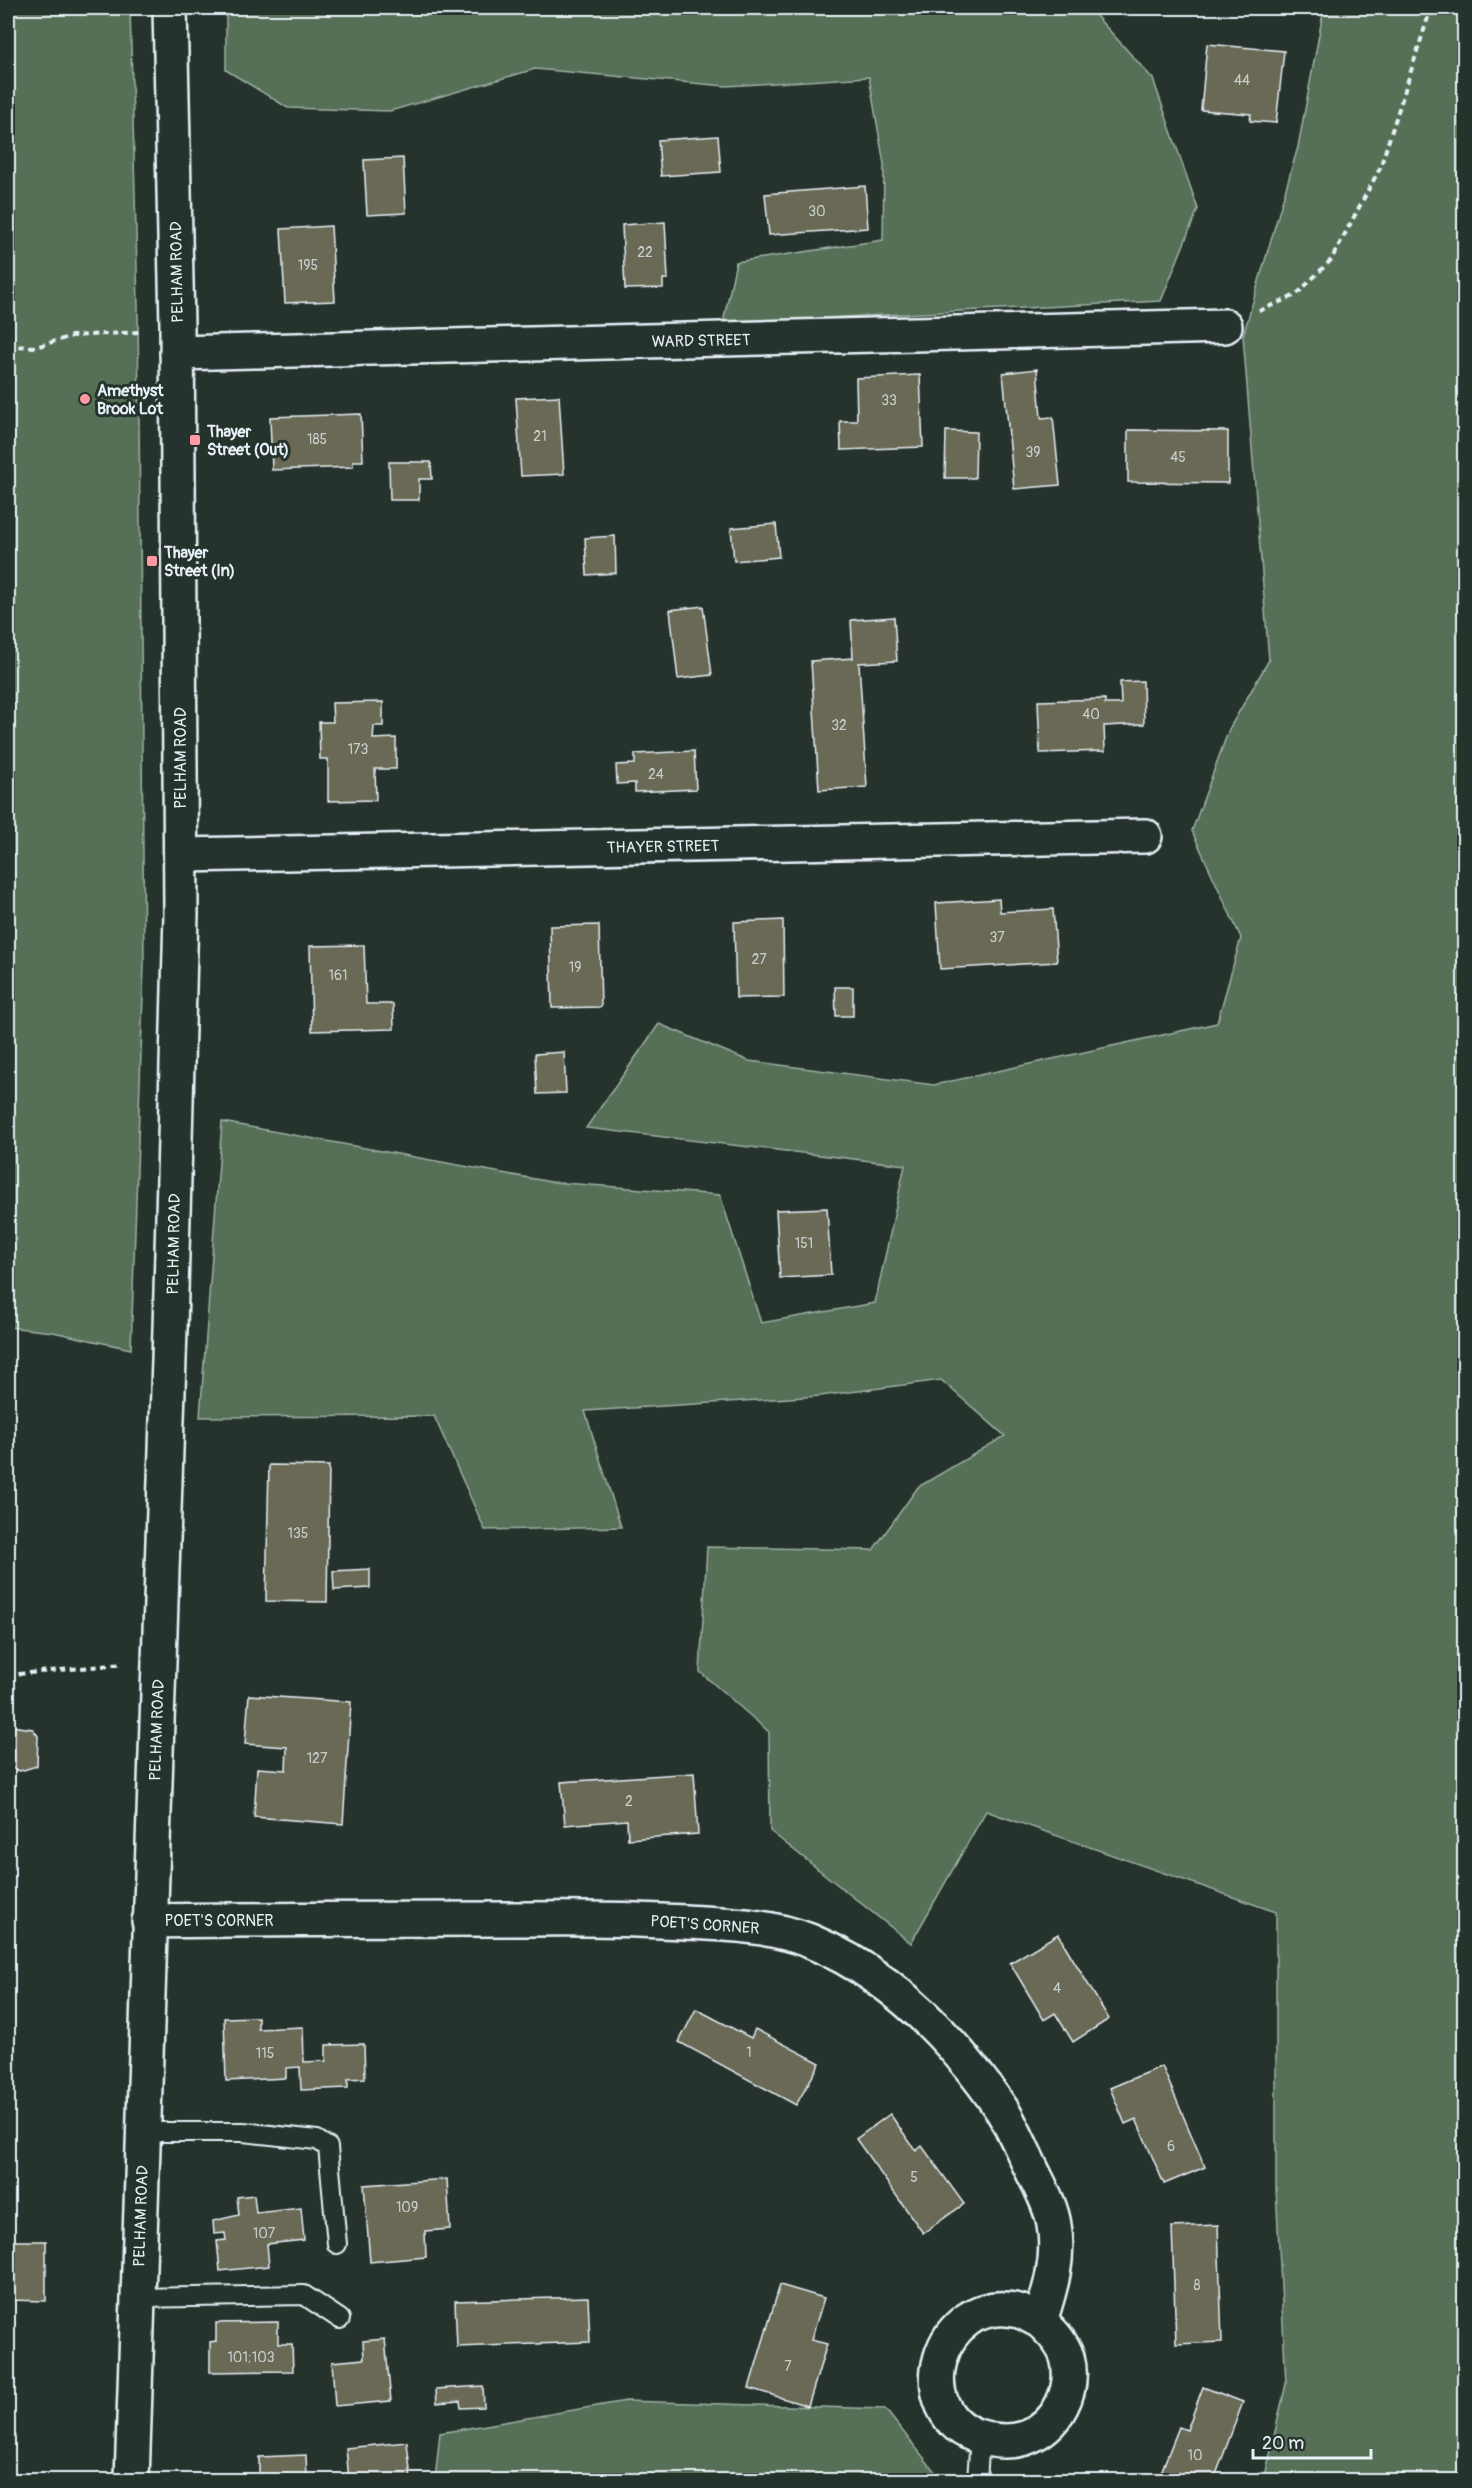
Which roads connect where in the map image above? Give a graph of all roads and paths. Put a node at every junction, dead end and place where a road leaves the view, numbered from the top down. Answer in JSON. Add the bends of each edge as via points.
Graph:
{"nodes":[{"id":1,"x":170,"y":8,"type":"edge"},
{"id":2,"x":1431,"y":8,"type":"edge"},
{"id":3,"x":1225,"y":326,"type":"joint"},
{"id":4,"x":123,"y":332,"type":"dead end"},
{"id":5,"x":8,"y":346,"type":"edge"},
{"id":6,"x":177,"y":353,"type":"junction"},
{"id":7,"x":1145,"y":836,"type":"dead end"},
{"id":8,"x":181,"y":855,"type":"junction"},
{"id":9,"x":158,"y":1660,"type":"junction"},
{"id":10,"x":8,"y":1676,"type":"edge"},
{"id":11,"x":149,"y":1921,"type":"junction"},
{"id":12,"x":143,"y":2132,"type":"junction"},
{"id":13,"x":337,"y":2244,"type":"dead end"},
{"id":14,"x":137,"y":2298,"type":"junction"},
{"id":15,"x":340,"y":2319,"type":"dead end"},
{"id":16,"x":1040,"y":2321,"type":"junction"},
{"id":17,"x":980,"y":2437,"type":"junction"},
{"id":18,"x":132,"y":2481,"type":"edge"},
{"id":19,"x":977,"y":2481,"type":"edge"}],
"edges":[{"from":1,"to":6,"type":"street","name":"PELHAM ROAD"},
{"from":2,"to":3,"type":"path","via":[[1380,168],[1331,260],[1296,295]]},
{"from":3,"to":6,"type":"street","name":"WARD STREET"},
{"from":4,"to":5,"type":"path","via":[[72,336],[36,347]]},
{"from":6,"to":8,"type":"street","name":"PELHAM ROAD"},
{"from":7,"to":8,"type":"street","name":"THAYER STREET"},
{"from":8,"to":9,"type":"street","name":"PELHAM ROAD"},
{"from":9,"to":10,"type":"path"},
{"from":9,"to":11,"type":"street","name":"PELHAM ROAD"},
{"from":11,"to":12,"type":"street","name":"PELHAM ROAD"},
{"from":11,"to":16,"type":"street","name":"POET'S CORNER","via":[[614,1918],[739,1924],[807,1940],[843,1956],[876,1976],[949,2042],[980,2078],[1011,2124],[1054,2224],[1053,2281]]},
{"from":12,"to":13,"type":"lane","via":[[243,2132],[317,2139],[328,2147]]},
{"from":12,"to":14,"type":"street","name":"PELHAM ROAD"},
{"from":14,"to":15,"type":"lane","via":[[304,2295]]},
{"from":14,"to":18,"type":"street","name":"PELHAM ROAD"},
{"from":16,"to":17,"type":"street","via":[[1056,2336],[1067,2356],[1069,2379],[1064,2401],[1052,2420],[1035,2434],[1014,2441],[993,2442]]},
{"from":16,"to":17,"type":"street","via":[[1019,2311],[975,2315],[957,2328],[945,2344],[938,2364],[937,2385],[944,2406],[956,2423]]},
{"from":17,"to":19,"type":"lane"}]}
